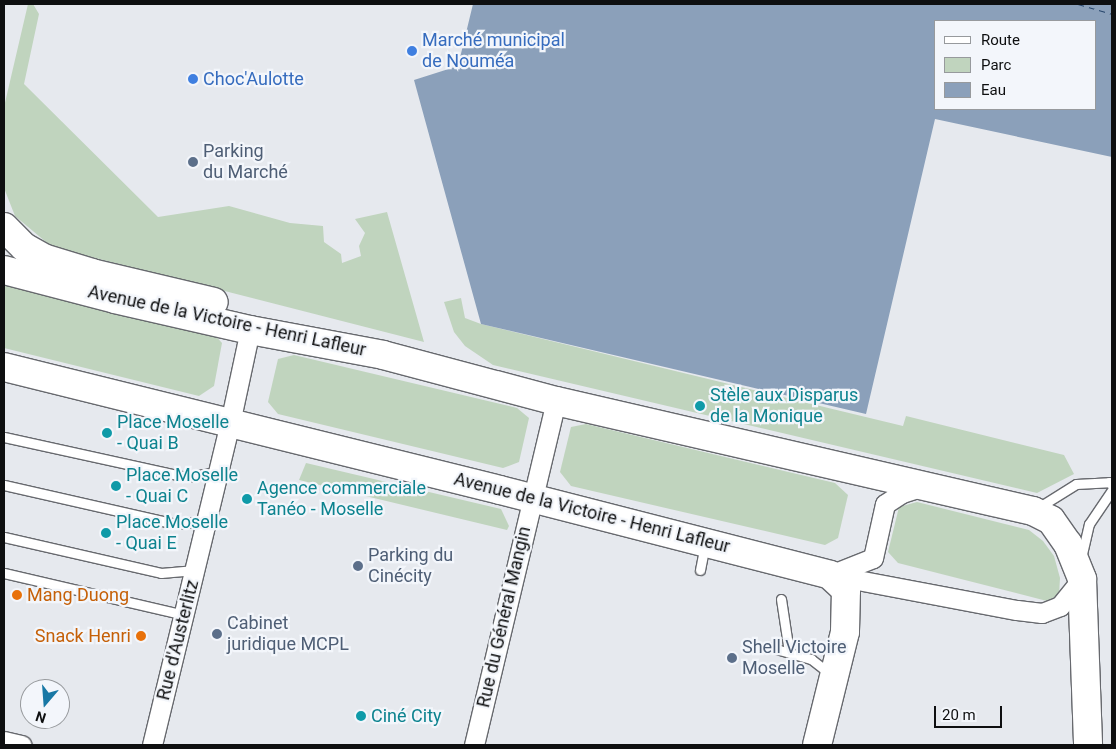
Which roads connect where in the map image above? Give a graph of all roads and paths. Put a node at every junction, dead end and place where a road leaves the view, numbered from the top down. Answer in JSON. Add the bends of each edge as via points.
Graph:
{"nodes":[{"id":1,"x":4,"y":227,"type":"edge"},
{"id":2,"x":4,"y":270,"type":"edge"},
{"id":3,"x":250,"y":330,"type":"junction"},
{"id":4,"x":383,"y":355,"type":"junction"},
{"id":5,"x":4,"y":367,"type":"edge"},
{"id":6,"x":556,"y":401,"type":"junction"},
{"id":7,"x":230,"y":423,"type":"junction"},
{"id":8,"x":4,"y":437,"type":"edge"},
{"id":9,"x":218,"y":472,"type":"junction"},
{"id":10,"x":4,"y":485,"type":"edge"},
{"id":11,"x":924,"y":485,"type":"junction"},
{"id":12,"x":1112,"y":485,"type":"edge"},
{"id":13,"x":1112,"y":490,"type":"edge"},
{"id":14,"x":533,"y":498,"type":"junction"},
{"id":15,"x":1033,"y":511,"type":"junction"},
{"id":16,"x":207,"y":521,"type":"junction"},
{"id":17,"x":4,"y":537,"type":"edge"},
{"id":18,"x":706,"y":542,"type":"junction"},
{"id":19,"x":195,"y":570,"type":"junction"},
{"id":20,"x":700,"y":570,"type":"dead end"},
{"id":21,"x":4,"y":573,"type":"edge"},
{"id":22,"x":830,"y":575,"type":"junction"},
{"id":23,"x":1082,"y":579,"type":"junction"},
{"id":24,"x":781,"y":599,"type":"dead end"},
{"id":25,"x":184,"y":616,"type":"junction"},
{"id":26,"x":769,"y":647,"type":"dead end"},
{"id":27,"x":789,"y":652,"type":"junction"},
{"id":28,"x":834,"y":678,"type":"junction"},
{"id":29,"x":4,"y":741,"type":"edge"},
{"id":30,"x":22,"y":745,"type":"edge"},
{"id":31,"x":152,"y":745,"type":"edge"},
{"id":32,"x":474,"y":745,"type":"edge"},
{"id":33,"x":817,"y":745,"type":"edge"},
{"id":34,"x":1088,"y":745,"type":"edge"}],
"edges":[{"from":1,"to":4,"type":"main road","via":[[24,246],[46,258],[92,273],[233,307]]},
{"from":2,"to":3,"type":"main road","name":"Avenue de la Victoire - Henri Lafleur"},
{"from":3,"to":4,"type":"main road","name":"Avenue de la Victoire - Henri Lafleur"},
{"from":3,"to":7,"type":"street","name":"Rue d'Austerlitz"},
{"from":4,"to":6,"type":"main road","name":"Avenue de la Victoire - Henri Lafleur"},
{"from":5,"to":7,"type":"main road","name":"Avenue de la Victoire - Henri Lafleur"},
{"from":6,"to":11,"type":"main road","name":"Avenue de la Victoire - Henri Lafleur"},
{"from":6,"to":14,"type":"street","name":"Rue du Général Mangin"},
{"from":7,"to":9,"type":"street","name":"Rue d'Austerlitz"},
{"from":7,"to":14,"type":"main road","name":"Avenue de la Victoire - Henri Lafleur"},
{"from":8,"to":9,"type":"lane","via":[[186,477]]},
{"from":9,"to":16,"type":"street","name":"Rue d'Austerlitz"},
{"from":10,"to":16,"type":"lane","via":[[176,524]]},
{"from":11,"to":15,"type":"main road","name":"Avenue de la Victoire - Henri Lafleur"},
{"from":11,"to":22,"type":"street","via":[[902,492],[885,504],[873,558]]},
{"from":12,"to":15,"type":"lane","via":[[1109,482],[1076,484]]},
{"from":13,"to":23,"type":"lane","via":[[1088,524],[1082,547]]},
{"from":14,"to":18,"type":"main road","name":"Avenue de la Victoire - Henri Lafleur"},
{"from":14,"to":32,"type":"street","name":"Rue du Général Mangin"},
{"from":15,"to":23,"type":"main road","name":"Avenue de la Victoire - Henri Lafleur","via":[[1051,520],[1068,544]]},
{"from":16,"to":19,"type":"street","name":"Rue d'Austerlitz"},
{"from":17,"to":19,"type":"lane","via":[[161,573]]},
{"from":18,"to":20,"type":"lane"},
{"from":18,"to":22,"type":"main road","name":"Avenue de la Victoire - Henri Lafleur"},
{"from":19,"to":25,"type":"street","name":"Rue d'Austerlitz"},
{"from":21,"to":25,"type":"lane"},
{"from":22,"to":23,"type":"street","name":"Avenue de la Victoire - Henri Lafleur","via":[[1042,613],[1060,606]]},
{"from":22,"to":28,"type":"main road","via":[[846,590],[845,632]]},
{"from":23,"to":34,"type":"main road","name":"Avenue de la Victoire - Henri Lafleur"},
{"from":24,"to":27,"type":"lane"},
{"from":25,"to":31,"type":"street","name":"Rue d'Austerlitz"},
{"from":26,"to":27,"type":"lane"},
{"from":27,"to":28,"type":"lane","via":[[811,659]]},
{"from":28,"to":33,"type":"main road"},
{"from":29,"to":30,"type":"street"}]}
